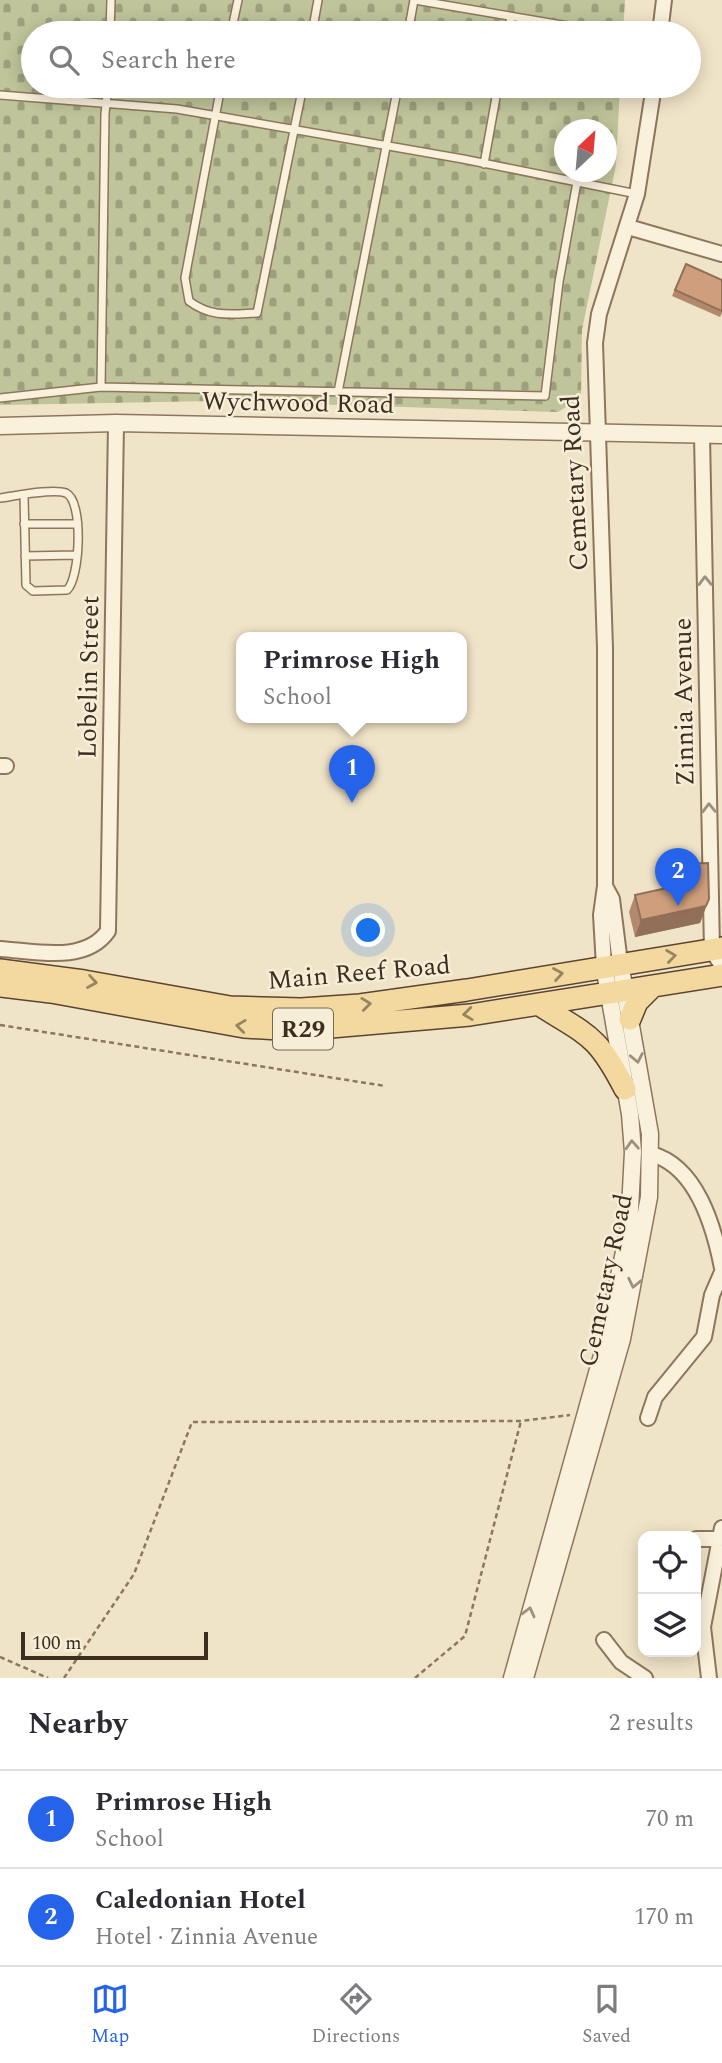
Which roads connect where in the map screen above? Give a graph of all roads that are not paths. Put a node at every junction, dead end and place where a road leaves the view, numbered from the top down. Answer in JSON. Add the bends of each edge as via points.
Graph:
{"nodes":[{"id":1,"x":111,"y":0,"type":"edge"},
{"id":2,"x":238,"y":0,"type":"edge"},
{"id":3,"x":318,"y":0,"type":"edge"},
{"id":4,"x":414,"y":0,"type":"edge"},
{"id":5,"x":664,"y":0,"type":"edge"},
{"id":6,"x":511,"y":16,"type":"junction"},
{"id":7,"x":110,"y":21,"type":"edge"},
{"id":8,"x":234,"y":21,"type":"edge"},
{"id":9,"x":314,"y":21,"type":"edge"},
{"id":10,"x":410,"y":21,"type":"edge"},
{"id":11,"x":510,"y":21,"type":"edge"},
{"id":12,"x":540,"y":21,"type":"edge"},
{"id":13,"x":661,"y":21,"type":"edge"},
{"id":14,"x":0,"y":95,"type":"edge"},
{"id":15,"x":21,"y":97,"type":"edge"},
{"id":16,"x":40,"y":98,"type":"edge"},
{"id":17,"x":107,"y":98,"type":"edge"},
{"id":18,"x":220,"y":98,"type":"edge"},
{"id":19,"x":301,"y":98,"type":"edge"},
{"id":20,"x":396,"y":98,"type":"edge"},
{"id":21,"x":496,"y":98,"type":"edge"},
{"id":22,"x":652,"y":98,"type":"edge"},
{"id":23,"x":107,"y":103,"type":"junction"},
{"id":24,"x":216,"y":116,"type":"junction"},
{"id":25,"x":295,"y":131,"type":"junction"},
{"id":26,"x":387,"y":146,"type":"junction"},
{"id":27,"x":484,"y":163,"type":"junction"},
{"id":28,"x":554,"y":177,"type":"edge"},
{"id":29,"x":577,"y":182,"type":"joint"},
{"id":30,"x":637,"y":194,"type":"junction"},
{"id":31,"x":628,"y":227,"type":"junction"},
{"id":32,"x":722,"y":254,"type":"edge"},
{"id":33,"x":101,"y":387,"type":"junction"},
{"id":34,"x":338,"y":392,"type":"junction"},
{"id":35,"x":0,"y":398,"type":"edge"},
{"id":36,"x":116,"y":423,"type":"junction"},
{"id":37,"x":0,"y":426,"type":"edge"},
{"id":38,"x":596,"y":433,"type":"junction"},
{"id":39,"x":702,"y":435,"type":"junction"},
{"id":40,"x":722,"y":435,"type":"edge"},
{"id":41,"x":24,"y":495,"type":"junction"},
{"id":42,"x":0,"y":498,"type":"edge"},
{"id":43,"x":24,"y":524,"type":"junction"},
{"id":44,"x":77,"y":524,"type":"junction"},
{"id":45,"x":77,"y":555,"type":"junction"},
{"id":46,"x":25,"y":556,"type":"junction"},
{"id":47,"x":0,"y":949,"type":"edge"},
{"id":48,"x":719,"y":955,"type":"edge"},
{"id":49,"x":612,"y":964,"type":"junction"},
{"id":50,"x":0,"y":970,"type":"edge"},
{"id":51,"x":722,"y":975,"type":"edge"},
{"id":52,"x":493,"y":985,"type":"junction"},
{"id":53,"x":0,"y":986,"type":"edge"},
{"id":54,"x":652,"y":987,"type":"junction"},
{"id":55,"x":616,"y":992,"type":"junction"},
{"id":56,"x":538,"y":1004,"type":"junction"},
{"id":57,"x":496,"y":1010,"type":"junction"},
{"id":58,"x":630,"y":1019,"type":"junction"},
{"id":59,"x":625,"y":1089,"type":"junction"},
{"id":60,"x":651,"y":1154,"type":"junction"},
{"id":61,"x":722,"y":1270,"type":"edge"},
{"id":62,"x":648,"y":1418,"type":"dead end"},
{"id":63,"x":721,"y":1533,"type":"edge"},
{"id":64,"x":701,"y":1538,"type":"edge"},
{"id":65,"x":716,"y":1596,"type":"edge"},
{"id":66,"x":604,"y":1640,"type":"dead end"},
{"id":67,"x":512,"y":1678,"type":"edge"},
{"id":68,"x":525,"y":1678,"type":"edge"},
{"id":69,"x":645,"y":1678,"type":"edge"},
{"id":70,"x":709,"y":1678,"type":"edge"}],
"edges":[{"from":1,"to":7,"type":"lane"},
{"from":2,"to":8,"type":"lane"},
{"from":3,"to":9,"type":"lane"},
{"from":4,"to":6,"type":"lane"},
{"from":4,"to":10,"type":"lane"},
{"from":5,"to":13,"type":"street"},
{"from":6,"to":11,"type":"lane"},
{"from":6,"to":12,"type":"lane"},
{"from":14,"to":15,"type":"lane"},
{"from":16,"to":23,"type":"lane"},
{"from":17,"to":23,"type":"lane"},
{"from":18,"to":24,"type":"lane"},
{"from":19,"to":25,"type":"lane"},
{"from":20,"to":26,"type":"lane"},
{"from":21,"to":27,"type":"lane"},
{"from":22,"to":30,"type":"street","name":"Cemetary Road"},
{"from":23,"to":24,"type":"lane"},
{"from":23,"to":33,"type":"lane"},
{"from":24,"to":25,"type":"lane"},
{"from":24,"to":25,"type":"lane","via":[[186,278],[190,301],[217,315],[257,313]]},
{"from":25,"to":26,"type":"lane"},
{"from":26,"to":27,"type":"lane"},
{"from":26,"to":34,"type":"lane"},
{"from":27,"to":28,"type":"lane"},
{"from":29,"to":30,"type":"lane"},
{"from":29,"to":34,"type":"lane","via":[[545,396]]},
{"from":30,"to":31,"type":"street","name":"Cemetary Road"},
{"from":31,"to":32,"type":"street"},
{"from":31,"to":38,"type":"street","name":"Cemetary Road","via":[[596,325]]},
{"from":33,"to":34,"type":"lane"},
{"from":33,"to":35,"type":"lane"},
{"from":36,"to":37,"type":"street","name":"Wychwood Road"},
{"from":36,"to":38,"type":"street","name":"Wychwood Road"},
{"from":36,"to":47,"type":"street","name":"Lobelin Street","via":[[108,931],[95,945],[76,952]]},
{"from":38,"to":39,"type":"street","name":"Wychwood Road"},
{"from":38,"to":49,"type":"street","name":"Cemetary Road","via":[[605,648],[606,886],[612,899]]},
{"from":39,"to":40,"type":"street","name":"Wychwood Road"},
{"from":48,"to":39,"type":"street","name":"Zinnia Avenue","one_way":true},
{"from":41,"to":42,"type":"lane"},
{"from":41,"to":43,"type":"lane"},
{"from":41,"to":44,"type":"lane","via":[[68,494],[78,507]]},
{"from":43,"to":44,"type":"lane"},
{"from":43,"to":46,"type":"lane"},
{"from":44,"to":45,"type":"lane"},
{"from":45,"to":46,"type":"lane"},
{"from":45,"to":46,"type":"lane","via":[[74,582],[61,591],[29,588]]},
{"from":49,"to":48,"type":"main road","name":"Main Reef Road","number":"R29","one_way":true},
{"from":52,"to":49,"type":"main road","name":"Main Reef Road","number":"R29","one_way":true},
{"from":49,"to":55,"type":"street","name":"Cemetary Road"},
{"from":50,"to":52,"type":"main road","name":"Main Reef Road","number":"R29","one_way":true,"via":[[230,1007],[269,1009],[360,1005]]},
{"from":51,"to":54,"type":"main road","name":"Main Reef Road","number":"R29"},
{"from":52,"to":57,"type":"main road"},
{"from":57,"to":53,"type":"main road","name":"Main Reef Road","number":"R29","one_way":true,"via":[[296,1030],[244,1027]]},
{"from":54,"to":55,"type":"main road","name":"Main Reef Road","number":"R29"},
{"from":54,"to":58,"type":"main road"},
{"from":55,"to":56,"type":"main road","name":"Main Reef Road","number":"R29"},
{"from":55,"to":58,"type":"street","name":"Cemetary Road"},
{"from":55,"to":59,"type":"street","name":"Cemetary Road"},
{"from":56,"to":57,"type":"main road","name":"Main Reef Road","number":"R29"},
{"from":56,"to":59,"type":"main road","via":[[588,1033],[611,1061]]},
{"from":58,"to":60,"type":"street","name":"Cemetary Road","one_way":true},
{"from":67,"to":59,"type":"street","name":"Cemetary Road","one_way":true,"via":[[615,1305],[629,1228],[633,1152]]},
{"from":60,"to":61,"type":"street","via":[[675,1166],[693,1189],[716,1240]]},
{"from":60,"to":68,"type":"street","name":"Cemetary Road","one_way":true,"via":[[644,1231],[622,1339]]},
{"from":61,"to":62,"type":"street","via":[[704,1337],[655,1397]]},
{"from":63,"to":64,"type":"street"},
{"from":63,"to":65,"type":"street"},
{"from":65,"to":70,"type":"street","via":[[703,1628]]},
{"from":66,"to":69,"type":"street","via":[[621,1662]]}]}
